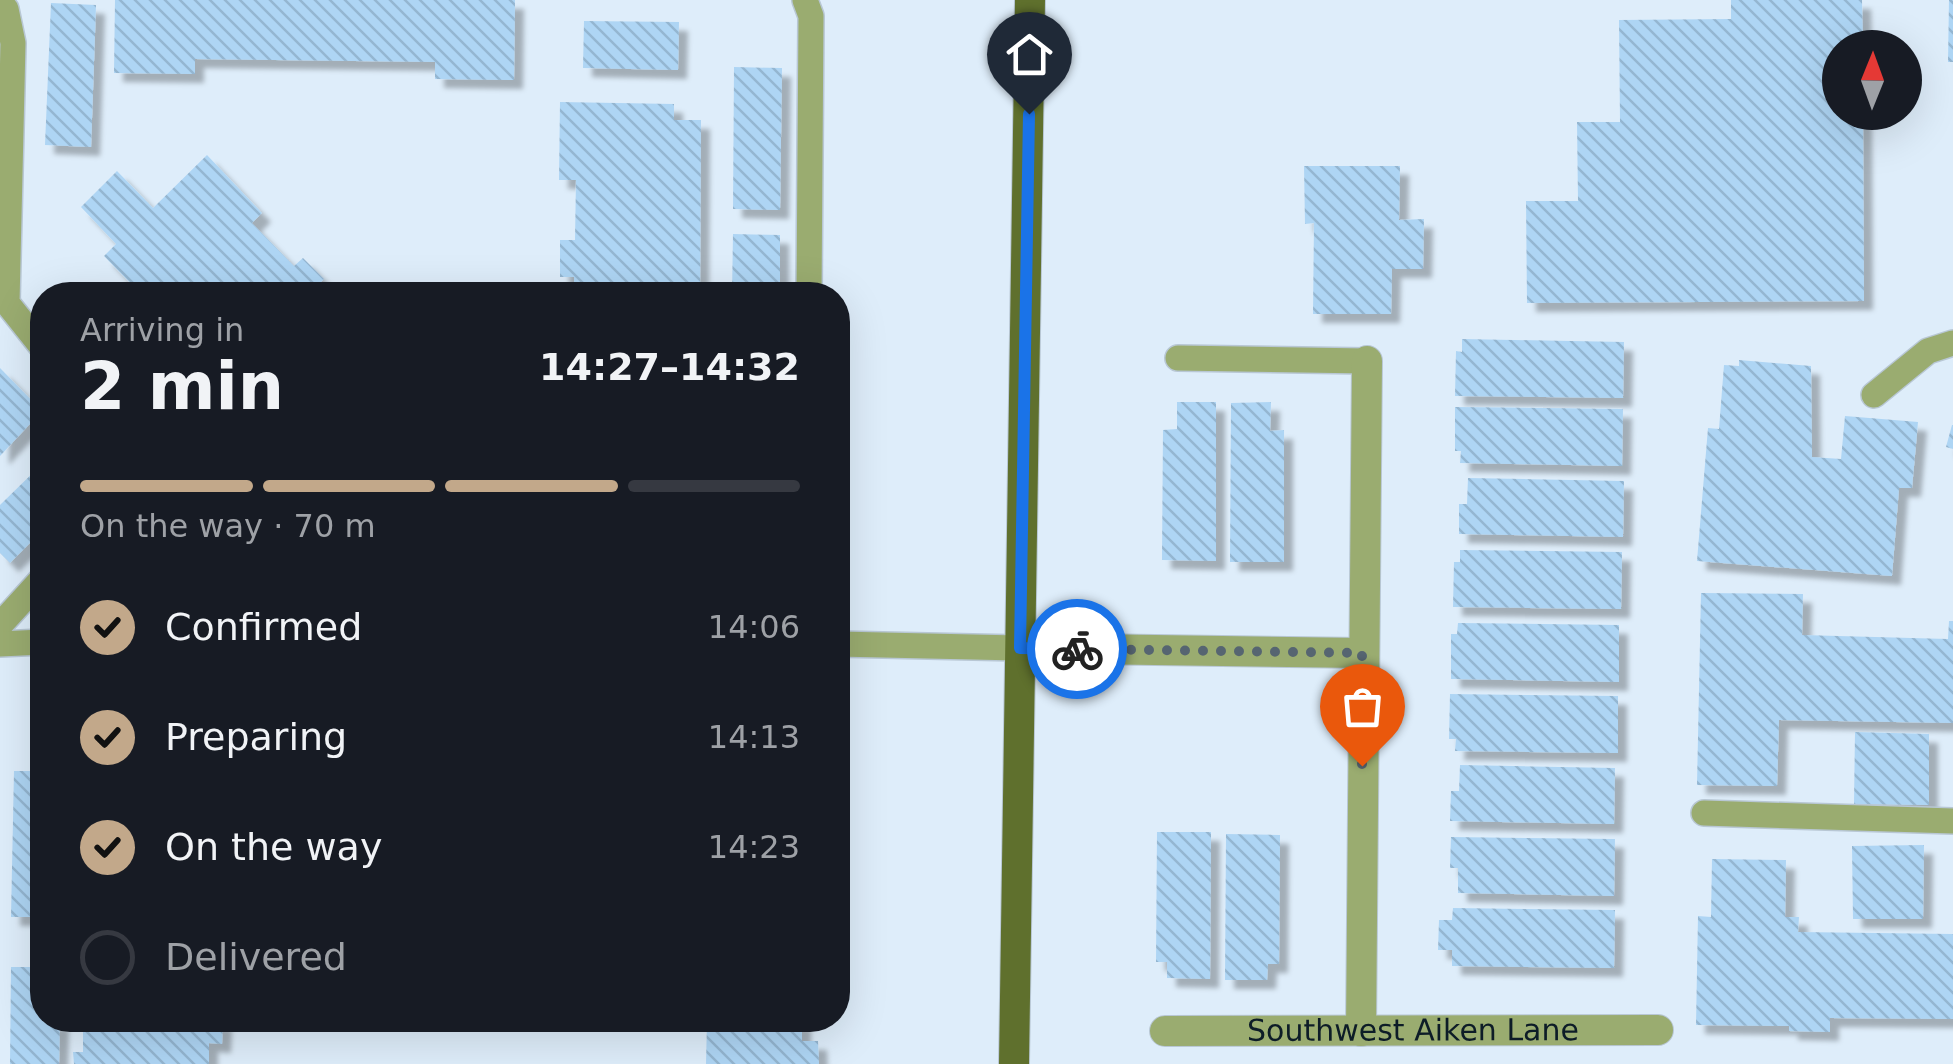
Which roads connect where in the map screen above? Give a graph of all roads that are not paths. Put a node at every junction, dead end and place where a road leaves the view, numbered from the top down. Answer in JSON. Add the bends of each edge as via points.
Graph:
{"nodes":[{"id":1,"x":804,"y":0,"type":"edge"},
{"id":2,"x":1030,"y":0,"type":"edge"},
{"id":3,"x":0,"y":4,"type":"edge"},
{"id":4,"x":810,"y":282,"type":"edge"},
{"id":5,"x":30,"y":332,"type":"edge"},
{"id":6,"x":1953,"y":343,"type":"edge"},
{"id":7,"x":1178,"y":358,"type":"dead end"},
{"id":8,"x":1367,"y":360,"type":"joint"},
{"id":9,"x":1874,"y":394,"type":"dead end"},
{"id":10,"x":30,"y":593,"type":"edge"},
{"id":11,"x":0,"y":625,"type":"edge"},
{"id":12,"x":30,"y":643,"type":"edge"},
{"id":13,"x":0,"y":644,"type":"edge"},
{"id":14,"x":850,"y":644,"type":"edge"},
{"id":15,"x":1020,"y":648,"type":"junction"},
{"id":16,"x":1362,"y":653,"type":"junction"},
{"id":17,"x":1704,"y":813,"type":"dead end"},
{"id":18,"x":1953,"y":821,"type":"edge"},
{"id":19,"x":1658,"y":1030,"type":"dead end"},
{"id":20,"x":1165,"y":1031,"type":"dead end"},
{"id":21,"x":1360,"y":1031,"type":"junction"},
{"id":22,"x":1014,"y":1064,"type":"edge"}],
"edges":[{"from":1,"to":4,"type":"lane","via":[[811,16]]},
{"from":2,"to":15,"type":"main road"},
{"from":3,"to":5,"type":"lane","via":[[13,42],[7,303]]},
{"from":6,"to":9,"type":"lane","via":[[1928,351]]},
{"from":7,"to":8,"type":"lane"},
{"from":8,"to":16,"type":"street"},
{"from":10,"to":11,"type":"lane"},
{"from":12,"to":13,"type":"lane"},
{"from":14,"to":15,"type":"lane"},
{"from":15,"to":16,"type":"street"},
{"from":15,"to":22,"type":"main road"},
{"from":16,"to":21,"type":"street"},
{"from":17,"to":18,"type":"lane"},
{"from":19,"to":21,"type":"street","name":"Southwest Aiken Lane"},
{"from":20,"to":21,"type":"street","name":"Southwest Aiken Lane"}]}
